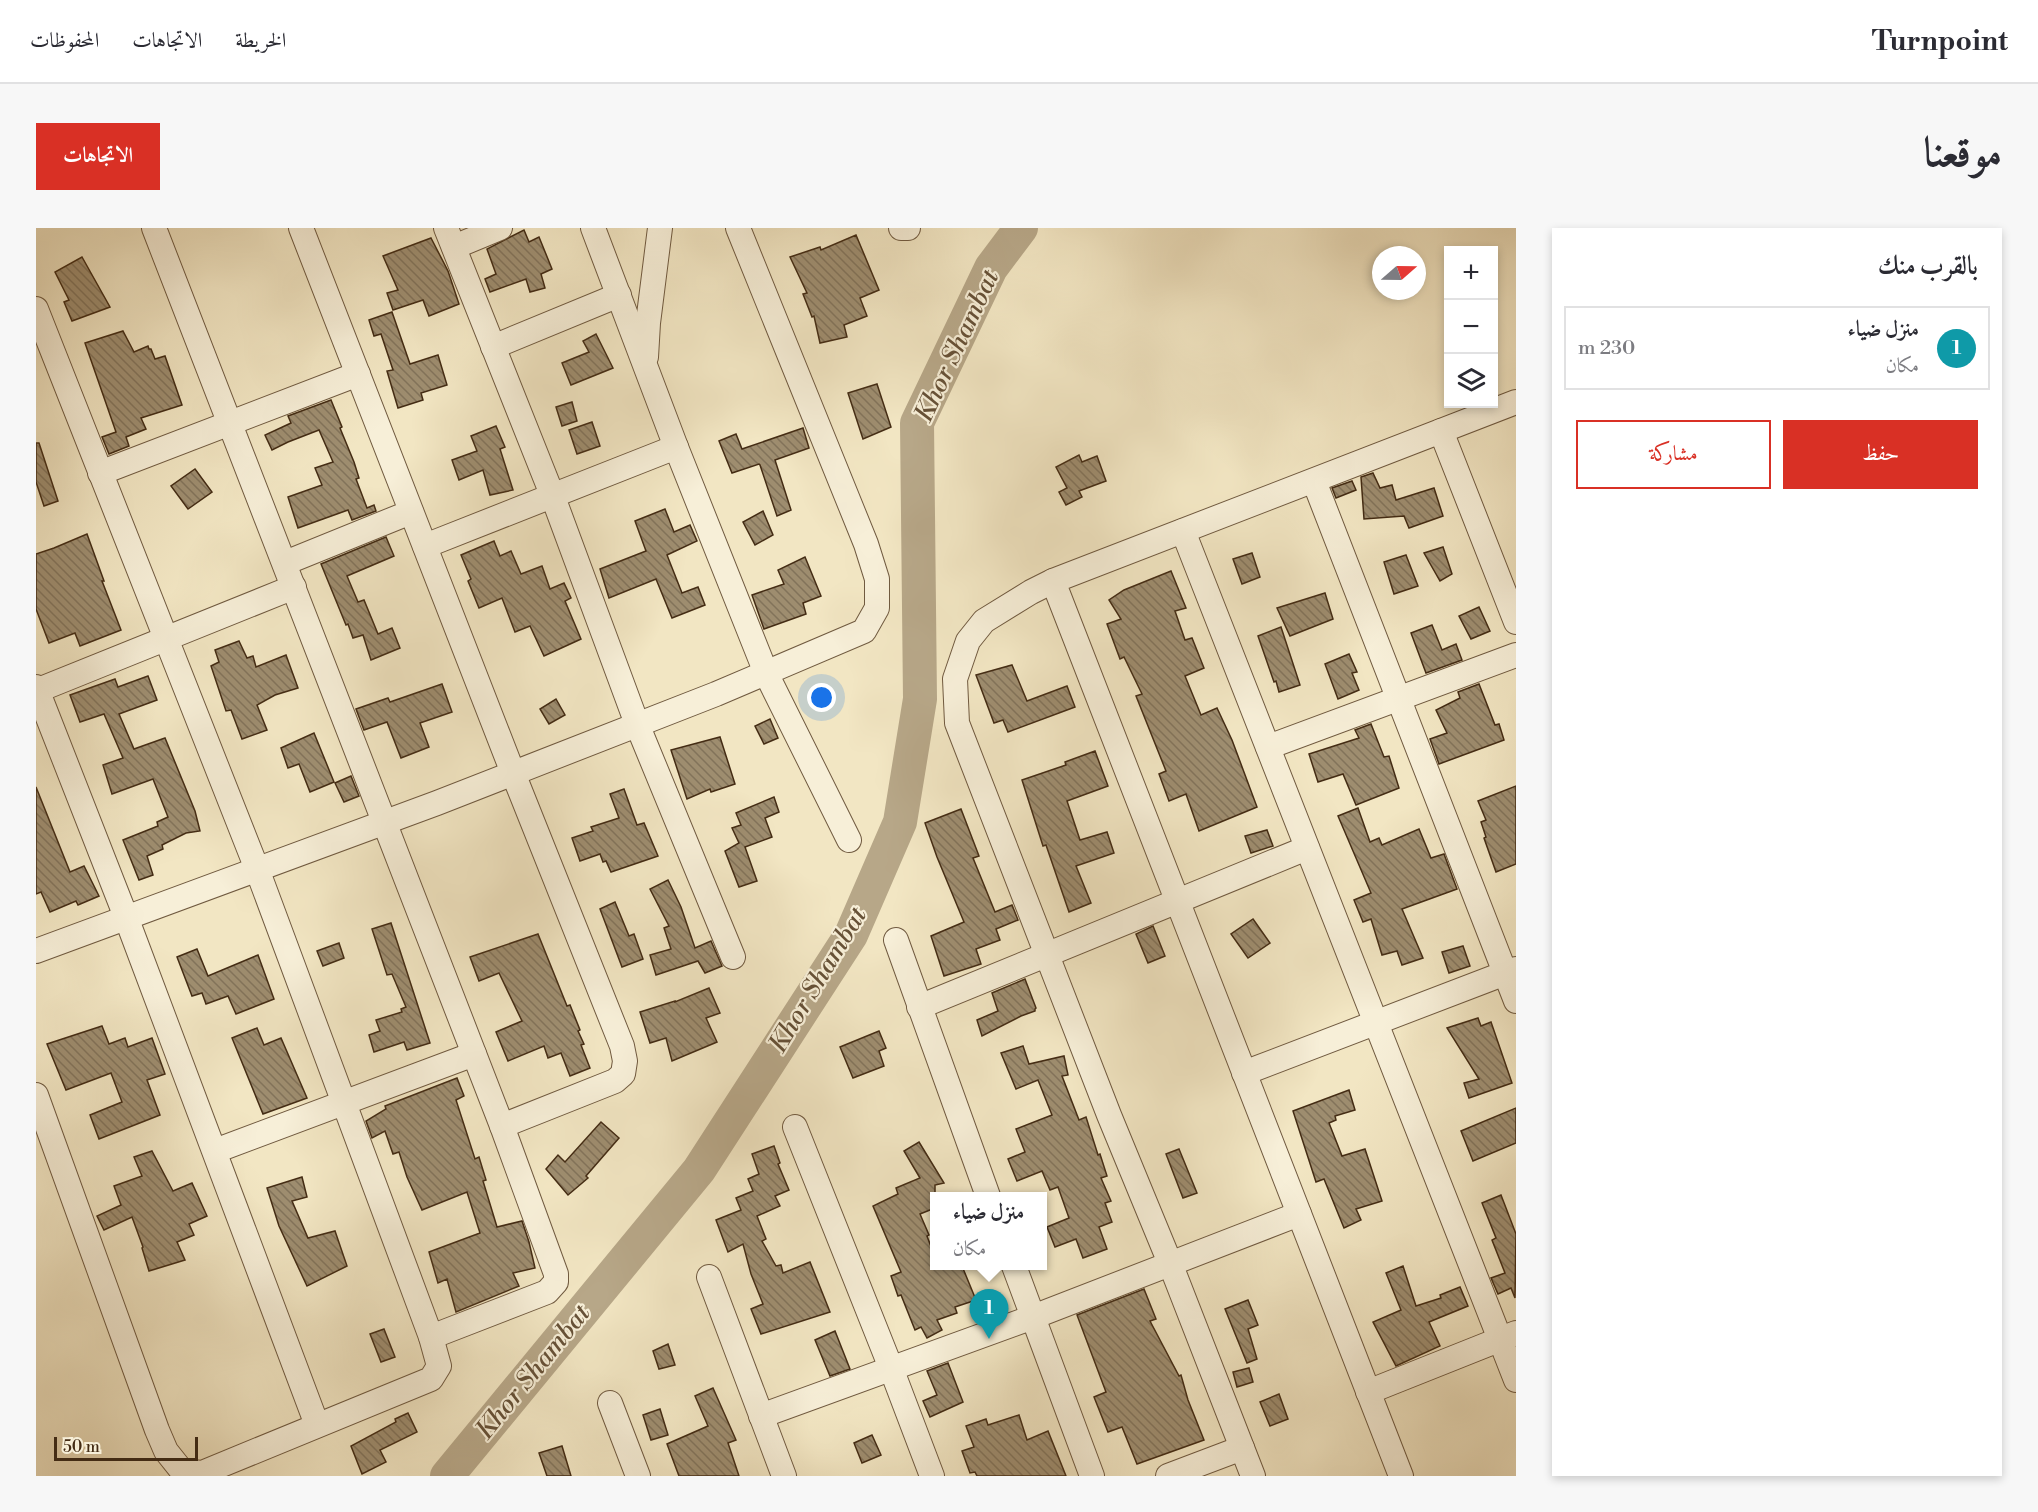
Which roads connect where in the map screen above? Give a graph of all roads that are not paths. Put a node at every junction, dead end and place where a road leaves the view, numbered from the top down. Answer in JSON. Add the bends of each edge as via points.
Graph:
{"nodes":[{"id":1,"x":154,"y":228,"type":"edge"},
{"id":2,"x":301,"y":228,"type":"edge"},
{"id":3,"x":500,"y":228,"type":"edge"},
{"id":4,"x":593,"y":228,"type":"edge"},
{"id":5,"x":660,"y":228,"type":"edge"},
{"id":6,"x":738,"y":228,"type":"edge"},
{"id":7,"x":901,"y":228,"type":"edge"},
{"id":8,"x":908,"y":228,"type":"edge"},
{"id":9,"x":450,"y":238,"type":"edge"},
{"id":10,"x":619,"y":295,"type":"junction"},
{"id":11,"x":36,"y":309,"type":"edge"},
{"id":12,"x":493,"y":346,"type":"junction"},
{"id":13,"x":646,"y":366,"type":"junction"},
{"id":14,"x":358,"y":374,"type":"junction"},
{"id":15,"x":1516,"y":402,"type":"edge"},
{"id":16,"x":230,"y":424,"type":"junction"},
{"id":17,"x":1441,"y":431,"type":"junction"},
{"id":18,"x":676,"y":447,"type":"junction"},
{"id":19,"x":100,"y":473,"type":"junction"},
{"id":20,"x":1314,"y":481,"type":"junction"},
{"id":21,"x":553,"y":497,"type":"junction"},
{"id":22,"x":411,"y":512,"type":"junction"},
{"id":23,"x":1184,"y":531,"type":"junction"},
{"id":24,"x":424,"y":546,"type":"junction"},
{"id":25,"x":285,"y":563,"type":"junction"},
{"id":26,"x":1053,"y":581,"type":"junction"},
{"id":27,"x":294,"y":587,"type":"junction"},
{"id":28,"x":1516,"y":622,"type":"edge"},
{"id":29,"x":168,"y":639,"type":"junction"},
{"id":30,"x":1516,"y":655,"type":"edge"},
{"id":31,"x":766,"y":674,"type":"junction"},
{"id":32,"x":36,"y":690,"type":"edge"},
{"id":33,"x":1398,"y":698,"type":"junction"},
{"id":34,"x":637,"y":724,"type":"junction"},
{"id":35,"x":1268,"y":747,"type":"junction"},
{"id":36,"x":513,"y":773,"type":"junction"},
{"id":37,"x":385,"y":822,"type":"junction"},
{"id":38,"x":849,"y":840,"type":"dead end"},
{"id":39,"x":1307,"y":848,"type":"junction"},
{"id":40,"x":257,"y":869,"type":"junction"},
{"id":41,"x":1177,"y":901,"type":"junction"},
{"id":42,"x":126,"y":917,"type":"junction"},
{"id":43,"x":896,"y":940,"type":"dead end"},
{"id":44,"x":36,"y":951,"type":"edge"},
{"id":45,"x":1048,"y":953,"type":"junction"},
{"id":46,"x":733,"y":957,"type":"dead end"},
{"id":47,"x":1511,"y":971,"type":"edge"},
{"id":48,"x":1516,"y":1001,"type":"edge"},
{"id":49,"x":919,"y":1007,"type":"junction"},
{"id":50,"x":1376,"y":1024,"type":"junction"},
{"id":51,"x":474,"y":1054,"type":"junction"},
{"id":52,"x":1244,"y":1073,"type":"junction"},
{"id":53,"x":36,"y":1095,"type":"edge"},
{"id":54,"x":343,"y":1103,"type":"junction"},
{"id":55,"x":502,"y":1126,"type":"junction"},
{"id":56,"x":795,"y":1127,"type":"dead end"},
{"id":57,"x":215,"y":1151,"type":"junction"},
{"id":58,"x":986,"y":1192,"type":"edge"},
{"id":59,"x":1299,"y":1214,"type":"junction"},
{"id":60,"x":1170,"y":1263,"type":"junction"},
{"id":61,"x":1015,"y":1270,"type":"edge"},
{"id":62,"x":709,"y":1277,"type":"dead end"},
{"id":63,"x":1033,"y":1317,"type":"junction"},
{"id":64,"x":1508,"y":1336,"type":"edge"},
{"id":65,"x":431,"y":1337,"type":"junction"},
{"id":66,"x":891,"y":1368,"type":"junction"},
{"id":67,"x":1516,"y":1380,"type":"edge"},
{"id":68,"x":1368,"y":1392,"type":"junction"},
{"id":69,"x":610,"y":1403,"type":"dead end"},
{"id":70,"x":761,"y":1416,"type":"junction"},
{"id":71,"x":317,"y":1425,"type":"junction"},
{"id":72,"x":1242,"y":1448,"type":"junction"},
{"id":73,"x":638,"y":1476,"type":"edge"},
{"id":74,"x":784,"y":1476,"type":"edge"},
{"id":75,"x":932,"y":1476,"type":"edge"},
{"id":76,"x":1092,"y":1476,"type":"edge"},
{"id":77,"x":1168,"y":1476,"type":"edge"},
{"id":78,"x":1253,"y":1476,"type":"edge"},
{"id":79,"x":1401,"y":1476,"type":"edge"}],
"edges":[{"from":1,"to":16,"type":"street"},
{"from":2,"to":14,"type":"street"},
{"from":3,"to":9,"type":"street"},
{"from":4,"to":10,"type":"street"},
{"from":5,"to":13,"type":"street"},
{"from":6,"to":31,"type":"street","via":[[877,579],[877,608],[864,631]]},
{"from":7,"to":8,"type":"street"},
{"from":9,"to":12,"type":"street"},
{"from":10,"to":12,"type":"street"},
{"from":10,"to":13,"type":"street"},
{"from":11,"to":19,"type":"street"},
{"from":12,"to":21,"type":"street"},
{"from":13,"to":18,"type":"street"},
{"from":14,"to":16,"type":"street"},
{"from":14,"to":22,"type":"street"},
{"from":15,"to":17,"type":"street"},
{"from":16,"to":19,"type":"street"},
{"from":16,"to":25,"type":"street"},
{"from":17,"to":20,"type":"street"},
{"from":17,"to":28,"type":"street"},
{"from":18,"to":21,"type":"street"},
{"from":18,"to":31,"type":"street"},
{"from":19,"to":29,"type":"street"},
{"from":20,"to":23,"type":"street"},
{"from":20,"to":33,"type":"street"},
{"from":21,"to":24,"type":"street"},
{"from":21,"to":34,"type":"street"},
{"from":22,"to":24,"type":"street"},
{"from":22,"to":25,"type":"street"},
{"from":23,"to":26,"type":"street"},
{"from":23,"to":35,"type":"street"},
{"from":24,"to":36,"type":"street"},
{"from":25,"to":27,"type":"street"},
{"from":26,"to":41,"type":"street"},
{"from":26,"to":45,"type":"street","via":[[984,621],[968,641],[955,679],[957,723]]},
{"from":27,"to":29,"type":"street"},
{"from":27,"to":37,"type":"street"},
{"from":29,"to":32,"type":"street"},
{"from":29,"to":40,"type":"street"},
{"from":30,"to":33,"type":"street"},
{"from":31,"to":34,"type":"street"},
{"from":31,"to":38,"type":"street"},
{"from":32,"to":42,"type":"street"},
{"from":33,"to":35,"type":"street"},
{"from":33,"to":47,"type":"street"},
{"from":34,"to":36,"type":"street"},
{"from":34,"to":46,"type":"street"},
{"from":35,"to":39,"type":"street"},
{"from":36,"to":37,"type":"street"},
{"from":36,"to":55,"type":"street","via":[[625,1061],[623,1074],[615,1081]]},
{"from":37,"to":40,"type":"street"},
{"from":37,"to":51,"type":"street"},
{"from":39,"to":41,"type":"street"},
{"from":39,"to":50,"type":"street"},
{"from":40,"to":42,"type":"street"},
{"from":40,"to":54,"type":"street"},
{"from":41,"to":45,"type":"street"},
{"from":41,"to":52,"type":"street"},
{"from":42,"to":44,"type":"street"},
{"from":42,"to":57,"type":"street"},
{"from":43,"to":49,"type":"street"},
{"from":45,"to":49,"type":"street"},
{"from":45,"to":60,"type":"street"},
{"from":47,"to":48,"type":"street"},
{"from":47,"to":50,"type":"street"},
{"from":49,"to":58,"type":"street"},
{"from":50,"to":52,"type":"street"},
{"from":50,"to":64,"type":"street"},
{"from":51,"to":54,"type":"street"},
{"from":51,"to":55,"type":"street"},
{"from":52,"to":59,"type":"street"},
{"from":53,"to":71,"type":"street","via":[[157,1430],[166,1451],[182,1472],[202,1473]]},
{"from":54,"to":57,"type":"street"},
{"from":54,"to":65,"type":"street"},
{"from":55,"to":65,"type":"street","via":[[553,1263],[556,1282],[547,1292]]},
{"from":56,"to":66,"type":"street"},
{"from":57,"to":71,"type":"street"},
{"from":59,"to":60,"type":"street"},
{"from":59,"to":68,"type":"street"},
{"from":60,"to":63,"type":"street"},
{"from":60,"to":72,"type":"street"},
{"from":61,"to":63,"type":"street"},
{"from":62,"to":70,"type":"street"},
{"from":63,"to":66,"type":"street"},
{"from":63,"to":76,"type":"street"},
{"from":64,"to":67,"type":"street"},
{"from":64,"to":68,"type":"street"},
{"from":65,"to":71,"type":"street","via":[[439,1366],[431,1378]]},
{"from":66,"to":70,"type":"street"},
{"from":66,"to":75,"type":"street"},
{"from":68,"to":79,"type":"street"},
{"from":69,"to":73,"type":"street"},
{"from":70,"to":74,"type":"street"},
{"from":72,"to":77,"type":"street"},
{"from":72,"to":78,"type":"street"}]}
